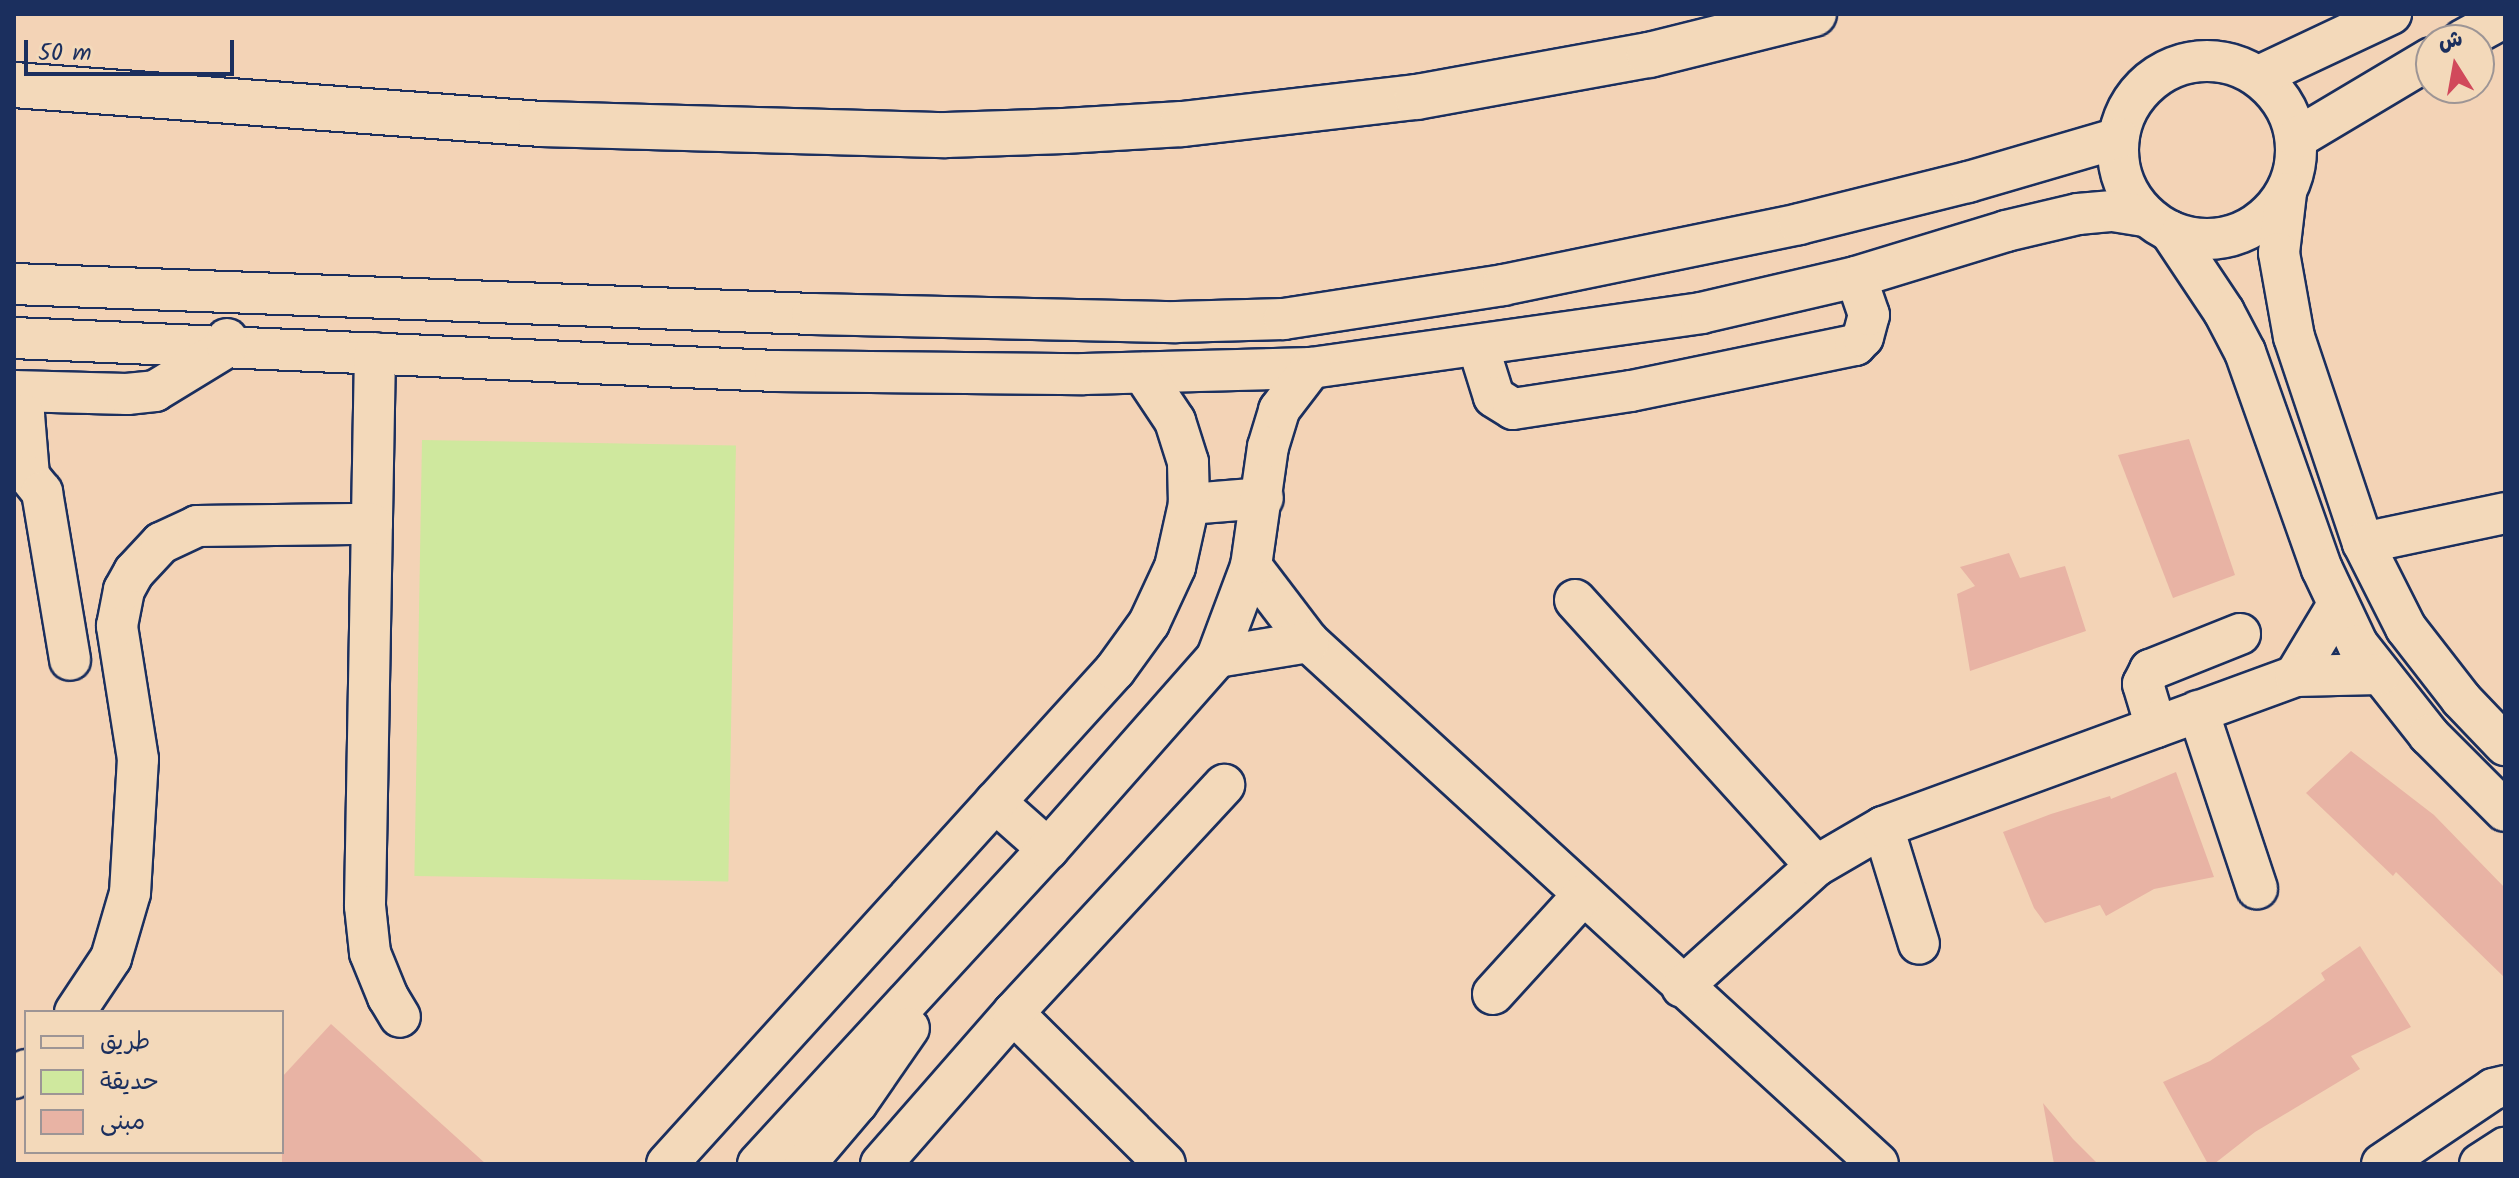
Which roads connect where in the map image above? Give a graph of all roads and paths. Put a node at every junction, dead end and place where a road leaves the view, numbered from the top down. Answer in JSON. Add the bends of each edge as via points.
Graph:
{"nodes":[{"id":1,"x":1814,"y":14,"type":"edge"},
{"id":2,"x":2391,"y":14,"type":"edge"},
{"id":3,"x":2415,"y":68,"type":"edge"},
{"id":4,"x":2259,"y":76,"type":"junction"},
{"id":5,"x":14,"y":85,"type":"edge"},
{"id":6,"x":2118,"y":138,"type":"junction"},
{"id":7,"x":2297,"y":138,"type":"junction"},
{"id":8,"x":2286,"y":193,"type":"junction"},
{"id":9,"x":2158,"y":223,"type":"junction"},
{"id":10,"x":1572,"y":270,"type":"junction"},
{"id":11,"x":1856,"y":277,"type":"junction"},
{"id":12,"x":14,"y":284,"type":"edge"},
{"id":13,"x":228,"y":291,"type":"junction"},
{"id":14,"x":864,"y":315,"type":"junction"},
{"id":15,"x":1584,"y":330,"type":"junction"},
{"id":16,"x":14,"y":338,"type":"edge"},
{"id":17,"x":1478,"y":346,"type":"junction"},
{"id":18,"x":227,"y":347,"type":"junction"},
{"id":19,"x":375,"y":353,"type":"junction"},
{"id":20,"x":1311,"y":368,"type":"junction"},
{"id":21,"x":859,"y":372,"type":"junction"},
{"id":22,"x":1143,"y":373,"type":"junction"},
{"id":23,"x":2308,"y":374,"type":"junction"},
{"id":24,"x":14,"y":391,"type":"edge"},
{"id":25,"x":56,"y":392,"type":"junction"},
{"id":26,"x":2259,"y":393,"type":"junction"},
{"id":27,"x":42,"y":492,"type":"junction"},
{"id":28,"x":1263,"y":498,"type":"junction"},
{"id":29,"x":1189,"y":504,"type":"junction"},
{"id":30,"x":2505,"y":513,"type":"edge"},
{"id":31,"x":372,"y":524,"type":"junction"},
{"id":32,"x":2363,"y":543,"type":"junction"},
{"id":33,"x":1251,"y":566,"type":"junction"},
{"id":34,"x":1575,"y":600,"type":"dead end"},
{"id":35,"x":2337,"y":606,"type":"junction"},
{"id":36,"x":2240,"y":634,"type":"dead end"},
{"id":37,"x":1309,"y":642,"type":"junction"},
{"id":38,"x":1217,"y":657,"type":"junction"},
{"id":39,"x":70,"y":660,"type":"dead end"},
{"id":40,"x":2380,"y":674,"type":"junction"},
{"id":41,"x":2295,"y":676,"type":"junction"},
{"id":42,"x":2198,"y":711,"type":"junction"},
{"id":43,"x":2156,"y":727,"type":"junction"},
{"id":44,"x":2505,"y":745,"type":"edge"},
{"id":45,"x":1224,"y":785,"type":"dead end"},
{"id":46,"x":995,"y":802,"type":"junction"},
{"id":47,"x":2505,"y":811,"type":"edge"},
{"id":48,"x":1883,"y":827,"type":"junction"},
{"id":49,"x":1048,"y":849,"type":"junction"},
{"id":50,"x":1816,"y":866,"type":"junction"},
{"id":51,"x":2257,"y":888,"type":"dead end"},
{"id":52,"x":1583,"y":895,"type":"junction"},
{"id":53,"x":1919,"y":944,"type":"dead end"},
{"id":54,"x":930,"y":976,"type":"junction"},
{"id":55,"x":1682,"y":987,"type":"junction"},
{"id":56,"x":1496,"y":996,"type":"dead end"},
{"id":57,"x":76,"y":1010,"type":"edge"},
{"id":58,"x":1013,"y":1013,"type":"junction"},
{"id":59,"x":400,"y":1017,"type":"dead end"},
{"id":60,"x":2505,"y":1086,"type":"edge"},
{"id":61,"x":2505,"y":1148,"type":"edge"},
{"id":62,"x":667,"y":1164,"type":"edge"},
{"id":63,"x":758,"y":1164,"type":"edge"},
{"id":64,"x":805,"y":1164,"type":"edge"},
{"id":65,"x":881,"y":1164,"type":"edge"},
{"id":66,"x":1165,"y":1164,"type":"edge"},
{"id":67,"x":1878,"y":1164,"type":"edge"},
{"id":68,"x":2382,"y":1164,"type":"edge"},
{"id":69,"x":2480,"y":1164,"type":"edge"}],
"edges":[{"from":1,"to":5,"type":"main road","via":[[1649,55],[1417,97],[1182,124],[1064,131],[946,135],[541,124]]},
{"from":2,"to":4,"type":"street"},
{"from":3,"to":7,"type":"street"},
{"from":4,"to":6,"type":"street","via":[[2218,61],[2186,63],[2157,75],[2134,97]]},
{"from":4,"to":7,"type":"street","via":[[2290,114]]},
{"from":6,"to":9,"type":"street","via":[[2123,180]]},
{"from":6,"to":10,"type":"street","via":[[1799,224]]},
{"from":7,"to":8,"type":"street","via":[[2296,167]]},
{"from":8,"to":9,"type":"street","via":[[2269,215],[2222,238],[2195,238]]},
{"from":8,"to":23,"type":"street","via":[[2279,253],[2294,337]]},
{"from":9,"to":11,"type":"street","via":[[2113,211],[2078,214]]},
{"from":9,"to":26,"type":"street","via":[[2224,312]]},
{"from":10,"to":14,"type":"street","via":[[1284,319],[1176,322]]},
{"from":10,"to":15,"type":"street"},
{"from":11,"to":15,"type":"street","via":[[1701,313]]},
{"from":11,"to":17,"type":"street","via":[[1869,315],[1855,345],[1646,388],[1513,409],[1494,397]]},
{"from":12,"to":13,"type":"street"},
{"from":13,"to":14,"type":"street"},
{"from":13,"to":18,"type":"street"},
{"from":14,"to":21,"type":"street"},
{"from":15,"to":17,"type":"street"},
{"from":16,"to":18,"type":"street"},
{"from":17,"to":20,"type":"street"},
{"from":18,"to":19,"type":"street"},
{"from":18,"to":25,"type":"street","via":[[155,391]]},
{"from":19,"to":21,"type":"street"},
{"from":19,"to":31,"type":"street"},
{"from":20,"to":22,"type":"street"},
{"from":20,"to":28,"type":"street","via":[[1279,410],[1268,447]]},
{"from":21,"to":22,"type":"street"},
{"from":22,"to":29,"type":"street","via":[[1175,421],[1188,462]]},
{"from":23,"to":26,"type":"street","via":[[2280,373]]},
{"from":23,"to":32,"type":"street"},
{"from":24,"to":25,"type":"street"},
{"from":24,"to":27,"type":"street","via":[[24,415],[29,476]]},
{"from":25,"to":27,"type":"street","via":[[46,404],[49,473]]},
{"from":26,"to":35,"type":"street"},
{"from":27,"to":39,"type":"street"},
{"from":28,"to":29,"type":"street"},
{"from":28,"to":33,"type":"street"},
{"from":29,"to":46,"type":"street","via":[[1175,567],[1149,623],[1115,670]]},
{"from":30,"to":32,"type":"street"},
{"from":31,"to":57,"type":"street","via":[[197,526],[161,543],[134,572],[124,590],[117,626],[138,759],[130,893],[111,958]]},
{"from":31,"to":59,"type":"street","via":[[365,906],[370,953]]},
{"from":32,"to":44,"type":"street","via":[[2406,628]]},
{"from":33,"to":37,"type":"street"},
{"from":33,"to":38,"type":"street"},
{"from":34,"to":50,"type":"street"},
{"from":35,"to":40,"type":"street"},
{"from":35,"to":41,"type":"street"},
{"from":36,"to":43,"type":"street","via":[[2150,670],[2143,684]]},
{"from":37,"to":38,"type":"street"},
{"from":37,"to":52,"type":"street"},
{"from":38,"to":49,"type":"street"},
{"from":40,"to":41,"type":"street"},
{"from":40,"to":47,"type":"street","via":[[2429,735]]},
{"from":41,"to":42,"type":"street"},
{"from":42,"to":43,"type":"street"},
{"from":42,"to":51,"type":"street"},
{"from":43,"to":48,"type":"street"},
{"from":45,"to":58,"type":"street"},
{"from":46,"to":49,"type":"street"},
{"from":46,"to":62,"type":"street"},
{"from":48,"to":50,"type":"street"},
{"from":48,"to":53,"type":"street"},
{"from":49,"to":54,"type":"street"},
{"from":50,"to":55,"type":"street"},
{"from":52,"to":55,"type":"street"},
{"from":52,"to":56,"type":"street"},
{"from":54,"to":63,"type":"street"},
{"from":54,"to":64,"type":"street","via":[[914,1020],[893,1054]]},
{"from":55,"to":67,"type":"street"},
{"from":58,"to":65,"type":"street"},
{"from":58,"to":66,"type":"street"},
{"from":60,"to":68,"type":"street"},
{"from":61,"to":69,"type":"street"}]}
